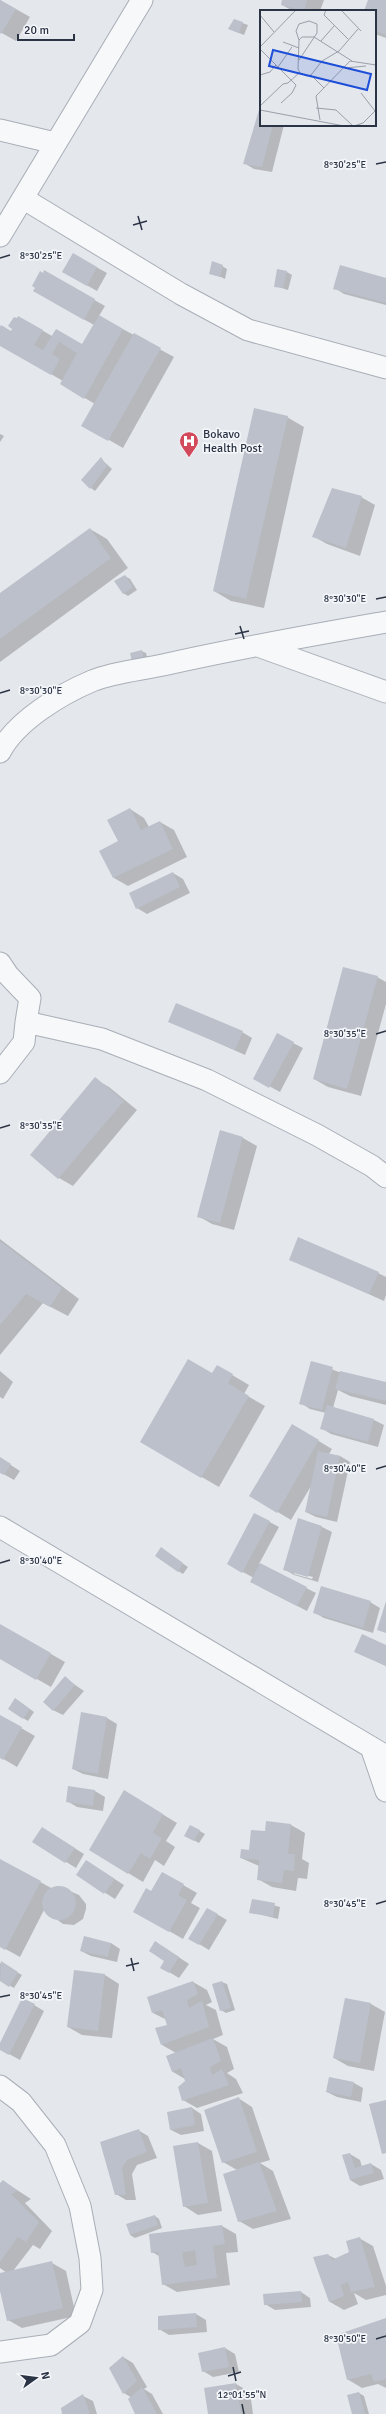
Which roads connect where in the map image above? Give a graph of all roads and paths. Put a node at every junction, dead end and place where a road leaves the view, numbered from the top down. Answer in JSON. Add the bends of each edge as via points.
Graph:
{"nodes":[{"id":1,"x":142,"y":0,"type":"edge"},
{"id":2,"x":0,"y":130,"type":"edge"},
{"id":3,"x":55,"y":143,"type":"junction"},
{"id":4,"x":24,"y":199,"type":"junction"},
{"id":5,"x":0,"y":236,"type":"edge"},
{"id":6,"x":386,"y":368,"type":"edge"},
{"id":7,"x":386,"y":622,"type":"edge"},
{"id":8,"x":257,"y":646,"type":"junction"},
{"id":9,"x":386,"y":692,"type":"edge"},
{"id":10,"x":1,"y":746,"type":"edge"},
{"id":11,"x":0,"y":963,"type":"edge"},
{"id":12,"x":26,"y":1022,"type":"junction"},
{"id":13,"x":0,"y":1072,"type":"edge"},
{"id":14,"x":386,"y":1177,"type":"edge"},
{"id":15,"x":0,"y":1527,"type":"edge"},
{"id":16,"x":379,"y":1752,"type":"edge"},
{"id":17,"x":386,"y":1791,"type":"edge"},
{"id":18,"x":0,"y":2086,"type":"edge"},
{"id":19,"x":0,"y":2352,"type":"edge"}],
"edges":[{"from":1,"to":3,"type":"street"},
{"from":2,"to":3,"type":"street"},
{"from":3,"to":4,"type":"street"},
{"from":4,"to":5,"type":"street"},
{"from":4,"to":6,"type":"street","via":[[181,294],[248,330]]},
{"from":7,"to":8,"type":"street"},
{"from":8,"to":9,"type":"street"},
{"from":8,"to":10,"type":"street","via":[[94,681],[41,709]]},
{"from":11,"to":12,"type":"street","via":[[30,998]]},
{"from":12,"to":13,"type":"street","via":[[24,1042]]},
{"from":12,"to":14,"type":"street","via":[[102,1039],[206,1080],[317,1135],[372,1166]]},
{"from":15,"to":16,"type":"street"},
{"from":16,"to":17,"type":"street"},
{"from":18,"to":19,"type":"street","via":[[21,2102],[55,2145],[80,2206],[90,2258],[92,2290],[80,2323],[51,2345]]}]}
